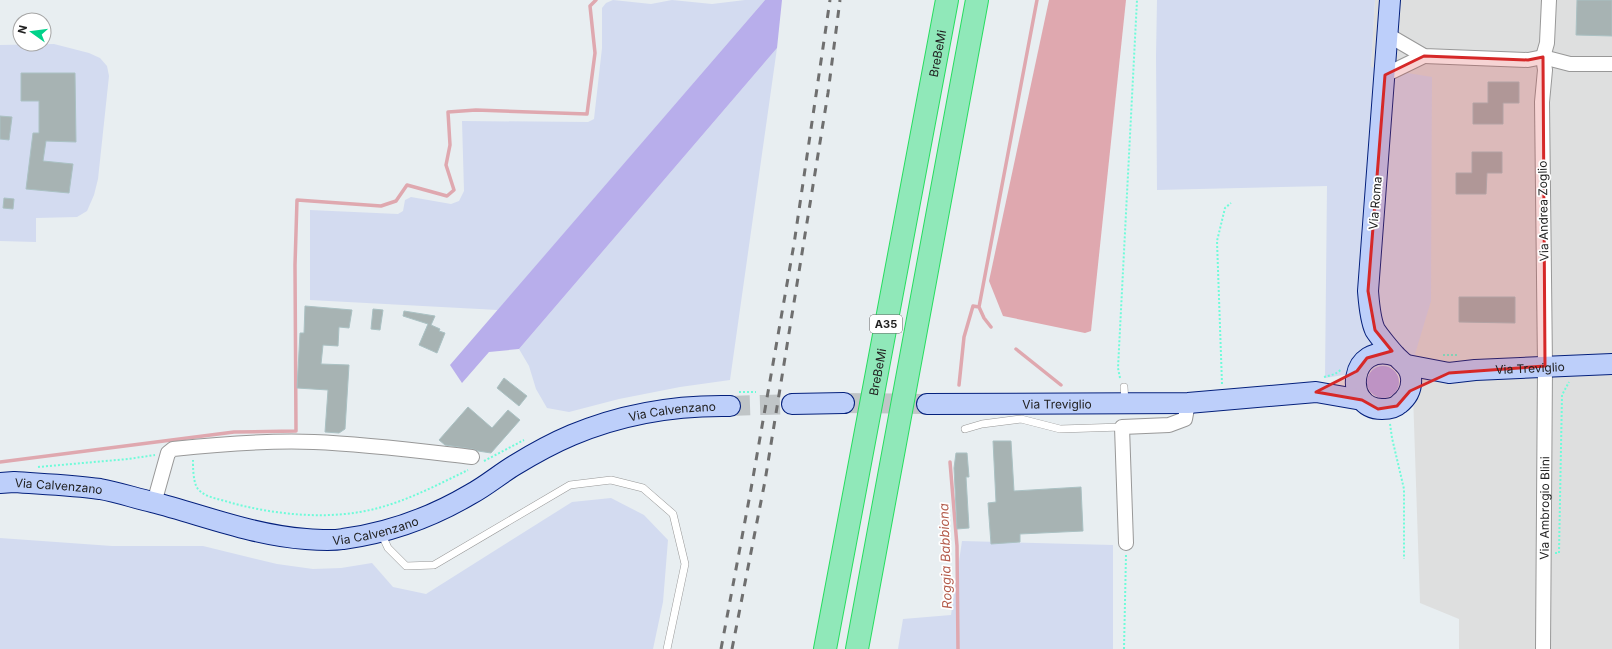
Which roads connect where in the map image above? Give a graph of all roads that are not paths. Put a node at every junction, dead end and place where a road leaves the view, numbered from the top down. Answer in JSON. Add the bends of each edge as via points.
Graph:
{"nodes":[{"id":1,"x":947,"y":0,"type":"edge"},
{"id":2,"x":977,"y":0,"type":"edge"},
{"id":3,"x":1390,"y":0,"type":"edge"},
{"id":4,"x":1549,"y":0,"type":"edge"},
{"id":5,"x":1388,"y":35,"type":"junction"},
{"id":6,"x":1424,"y":56,"type":"junction"},
{"id":7,"x":1543,"y":57,"type":"junction"},
{"id":8,"x":1612,"y":64,"type":"edge"},
{"id":9,"x":1385,"y":76,"type":"junction"},
{"id":10,"x":1375,"y":330,"type":"junction"},
{"id":11,"x":1401,"y":361,"type":"junction"},
{"id":12,"x":1446,"y":364,"type":"junction"},
{"id":13,"x":1612,"y":364,"type":"edge"},
{"id":14,"x":1356,"y":365,"type":"junction"},
{"id":15,"x":1545,"y":366,"type":"junction"},
{"id":16,"x":1318,"y":385,"type":"junction"},
{"id":17,"x":1410,"y":391,"type":"junction"},
{"id":18,"x":1362,"y":400,"type":"junction"},
{"id":19,"x":844,"y":403,"type":"tunnel mouth"},
{"id":20,"x":1188,"y":403,"type":"junction"},
{"id":21,"x":792,"y":404,"type":"tunnel mouth"},
{"id":22,"x":927,"y":404,"type":"tunnel mouth"},
{"id":23,"x":730,"y":406,"type":"tunnel mouth"},
{"id":24,"x":1122,"y":427,"type":"junction"},
{"id":25,"x":965,"y":429,"type":"dead end"},
{"id":26,"x":472,"y":457,"type":"dead end"},
{"id":27,"x":0,"y":484,"type":"edge"},
{"id":28,"x":154,"y":503,"type":"junction"},
{"id":29,"x":380,"y":532,"type":"junction"},
{"id":30,"x":1126,"y":543,"type":"road end"},
{"id":31,"x":667,"y":649,"type":"edge"},
{"id":32,"x":825,"y":649,"type":"edge"},
{"id":33,"x":858,"y":649,"type":"edge"},
{"id":34,"x":1543,"y":649,"type":"edge"}],
"edges":[{"from":1,"to":32,"type":"highway","name":"BreBeMi","number":"A35"},
{"from":2,"to":33,"type":"highway","number":"A35"},
{"from":3,"to":5,"type":"main road","name":"Via Roma"},
{"from":4,"to":7,"type":"street","name":"Via Andrea Zoglio"},
{"from":5,"to":6,"type":"street"},
{"from":5,"to":9,"type":"main road","name":"Via Roma"},
{"from":6,"to":7,"type":"street","via":[[1528,60]]},
{"from":6,"to":9,"type":"street"},
{"from":7,"to":8,"type":"street","via":[[1570,64]]},
{"from":7,"to":15,"type":"street","name":"Via Andrea Zoglio"},
{"from":9,"to":10,"type":"main road","name":"Via Roma","via":[[1368,291]]},
{"from":10,"to":11,"type":"main road","name":"Via Roma"},
{"from":10,"to":14,"type":"main road","name":"Via Roma"},
{"from":11,"to":12,"type":"main road","name":"Via Treviglio"},
{"from":11,"to":14,"type":"main road","name":"Via Treviglio","via":[[1381,353]]},
{"from":11,"to":17,"type":"main road","via":[[1411,378]]},
{"from":12,"to":15,"type":"main road","name":"Via Treviglio"},
{"from":12,"to":17,"type":"main road","name":"Via Treviglio"},
{"from":13,"to":15,"type":"main road","name":"Via Treviglio"},
{"from":14,"to":16,"type":"main road","name":"Via Treviglio"},
{"from":14,"to":18,"type":"main road","via":[[1356,386]]},
{"from":15,"to":34,"type":"street","name":"Via Ambrogio Blini"},
{"from":16,"to":18,"type":"main road","name":"Via Treviglio"},
{"from":16,"to":20,"type":"main road","name":"Via Treviglio","via":[[1223,401]]},
{"from":17,"to":18,"type":"main road","name":"Via Treviglio","via":[[1405,400],[1388,409],[1369,406]]},
{"from":19,"to":21,"type":"main road"},
{"from":20,"to":22,"type":"main road","name":"Via Treviglio","via":[[1124,395]]},
{"from":20,"to":24,"type":"street","via":[[1185,419],[1169,425]]},
{"from":23,"to":29,"type":"main road","name":"Via Calvenzano","via":[[703,406],[640,414],[571,435],[516,464],[472,494],[435,513]]},
{"from":24,"to":25,"type":"lane","via":[[1060,429],[1021,419]]},
{"from":24,"to":30,"type":"street"},
{"from":26,"to":28,"type":"street","via":[[352,445],[280,442],[174,449],[168,453]]},
{"from":27,"to":28,"type":"main road","name":"Via Calvenzano","via":[[14,482],[101,490]]},
{"from":28,"to":29,"type":"main road","name":"Via Calvenzano","via":[[235,527],[296,538],[342,539]]},
{"from":29,"to":31,"type":"lane","via":[[388,548],[406,566],[434,565],[570,485],[611,480],[643,488],[673,514],[685,564]]}]}
